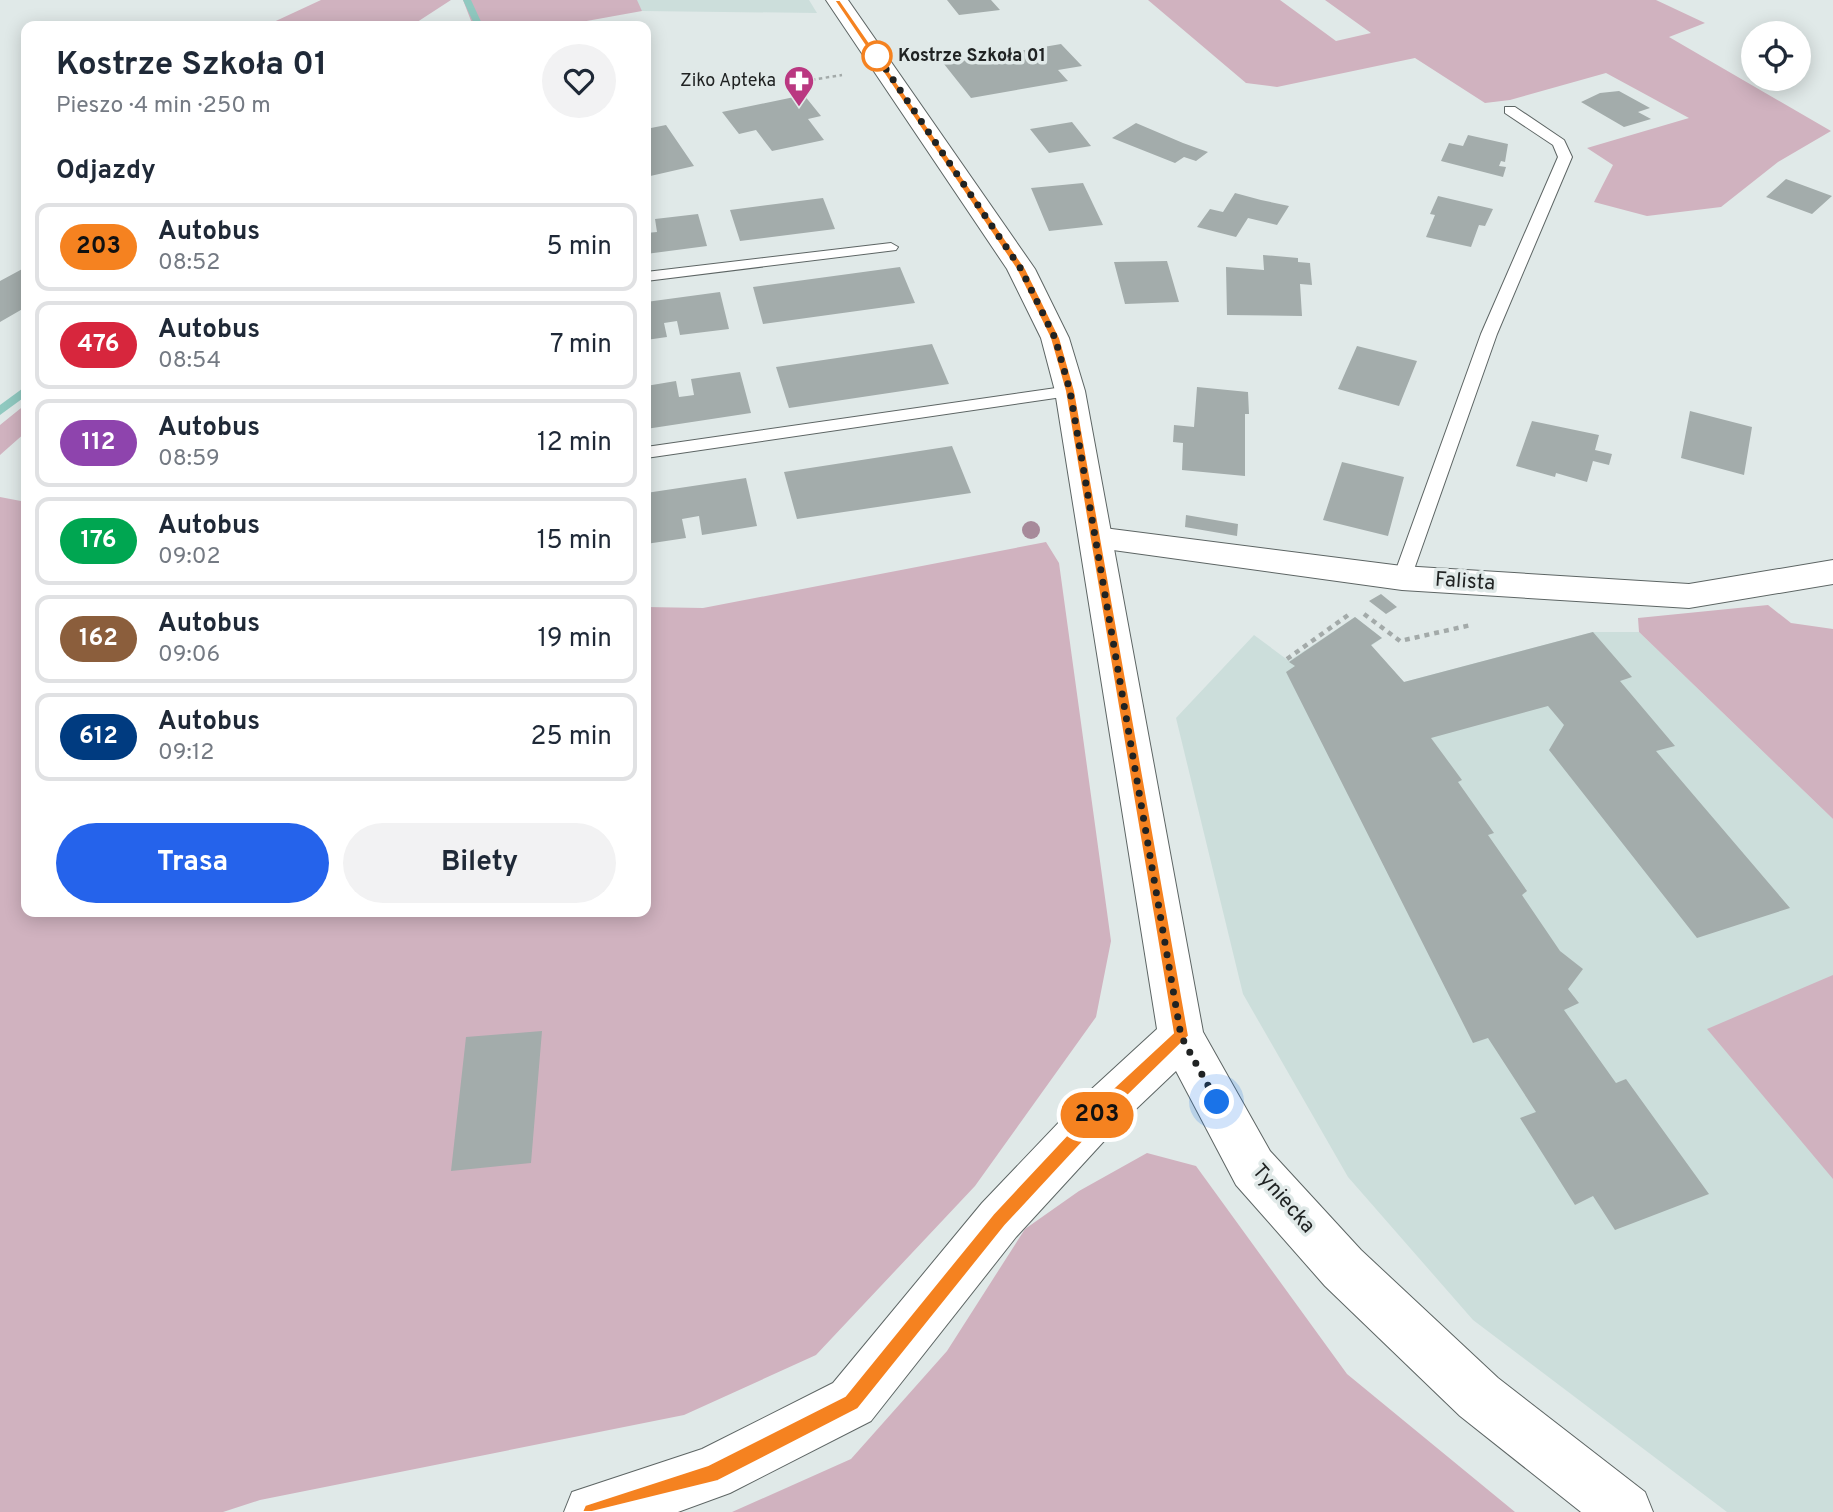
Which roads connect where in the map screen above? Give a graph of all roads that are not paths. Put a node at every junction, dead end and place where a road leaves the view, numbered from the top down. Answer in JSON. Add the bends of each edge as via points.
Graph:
{"nodes":[{"id":1,"x":838,"y":0,"type":"edge"},
{"id":2,"x":1510,"y":110,"type":"dead end"},
{"id":3,"x":891,"y":247,"type":"dead end"},
{"id":4,"x":651,"y":276,"type":"edge"},
{"id":5,"x":1070,"y":391,"type":"junction"},
{"id":6,"x":651,"y":452,"type":"edge"},
{"id":7,"x":1096,"y":538,"type":"junction"},
{"id":8,"x":1833,"y":572,"type":"edge"},
{"id":9,"x":1402,"y":578,"type":"junction"},
{"id":10,"x":1181,"y":1036,"type":"junction"},
{"id":11,"x":592,"y":1512,"type":"edge"},
{"id":12,"x":1625,"y":1512,"type":"edge"}],
"edges":[{"from":1,"to":5,"type":"street","name":"Tyniecka","via":[[1021,269],[1055,338]]},
{"from":2,"to":9,"type":"lane","via":[[1559,143],[1564,157],[1489,334]]},
{"from":3,"to":4,"type":"lane"},
{"from":5,"to":6,"type":"lane"},
{"from":5,"to":7,"type":"street","name":"Tyniecka"},
{"from":7,"to":9,"type":"street","name":"Falista"},
{"from":7,"to":10,"type":"street","name":"Tyniecka"},
{"from":8,"to":9,"type":"street","name":"Falista","via":[[1689,596]]},
{"from":10,"to":11,"type":"street","via":[[1100,1112],[999,1220],[852,1402],[711,1474]]},
{"from":10,"to":12,"type":"street","name":"Tyniecka","via":[[1253,1168],[1343,1268],[1479,1397]]}]}
